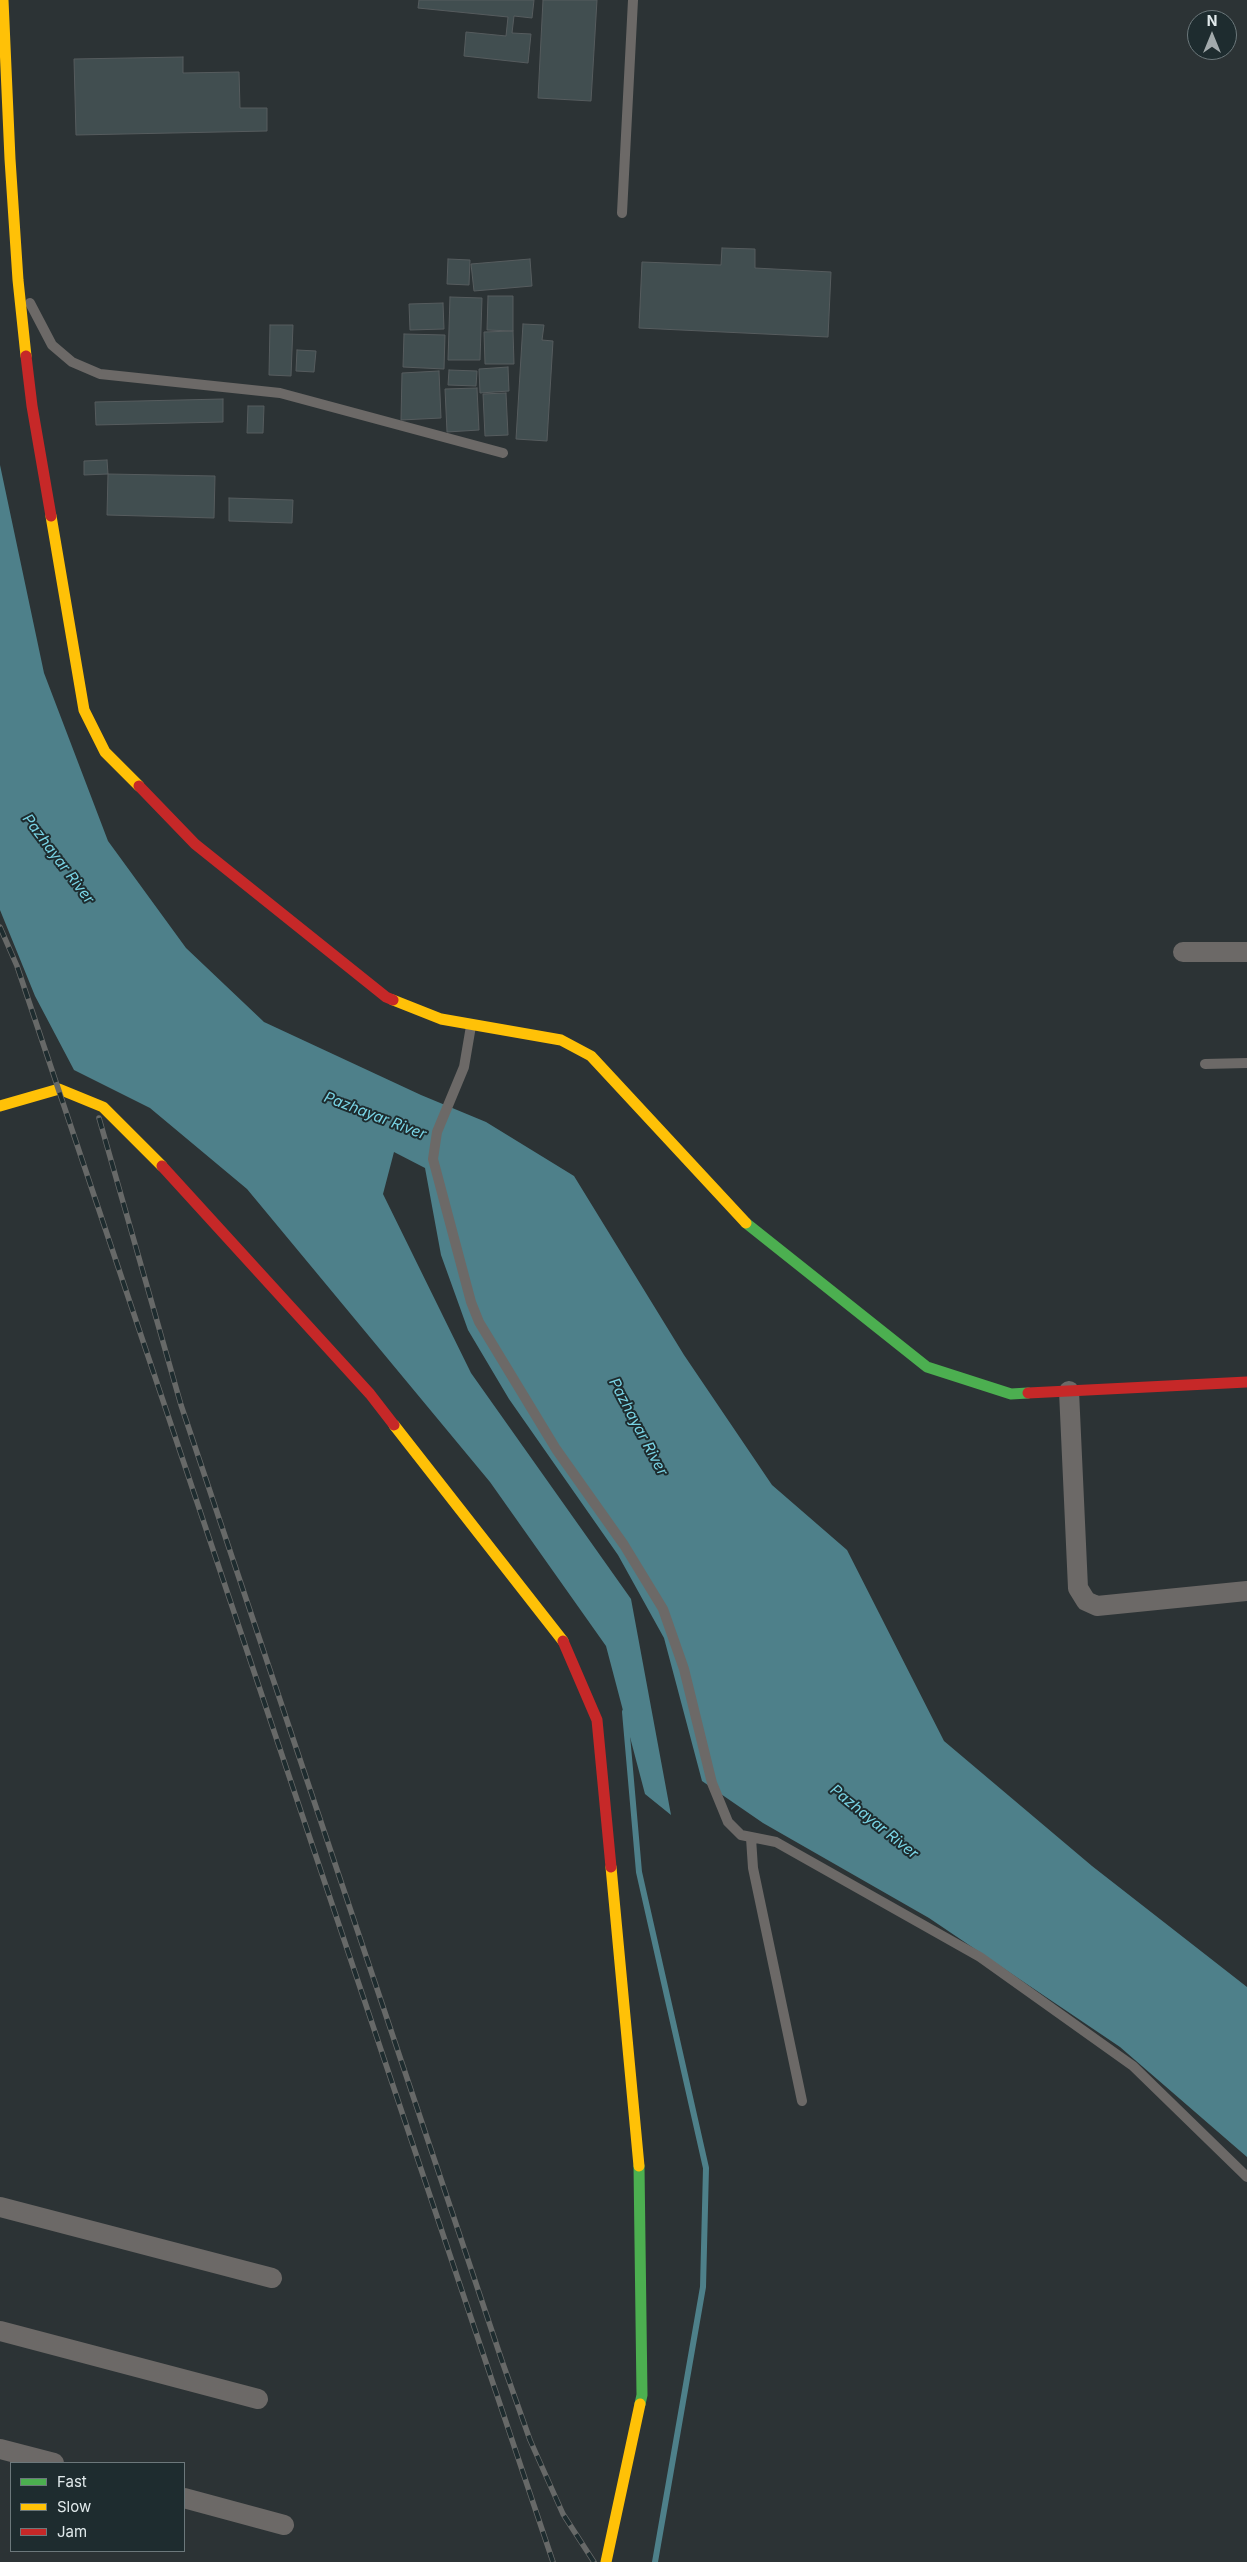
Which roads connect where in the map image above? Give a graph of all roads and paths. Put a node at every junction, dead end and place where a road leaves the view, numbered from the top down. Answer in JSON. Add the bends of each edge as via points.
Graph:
{"nodes":[{"id":1,"x":3,"y":0,"type":"edge"},
{"id":2,"x":633,"y":0,"type":"edge"},
{"id":3,"x":622,"y":213,"type":"dead end"},
{"id":4,"x":18,"y":280,"type":"junction"},
{"id":5,"x":503,"y":453,"type":"dead end"},
{"id":6,"x":1183,"y":952,"type":"dead end"},
{"id":7,"x":1247,"y":952,"type":"edge"},
{"id":8,"x":472,"y":1024,"type":"junction"},
{"id":9,"x":1247,"y":1063,"type":"edge"},
{"id":10,"x":1205,"y":1064,"type":"dead end"},
{"id":11,"x":0,"y":1106,"type":"edge"},
{"id":12,"x":1247,"y":1382,"type":"edge"},
{"id":13,"x":1069,"y":1391,"type":"junction"},
{"id":14,"x":1247,"y":1591,"type":"edge"},
{"id":15,"x":751,"y":1838,"type":"junction"},
{"id":16,"x":802,"y":2101,"type":"dead end"},
{"id":17,"x":1247,"y":2177,"type":"edge"},
{"id":18,"x":0,"y":2207,"type":"edge"},
{"id":19,"x":272,"y":2278,"type":"dead end"},
{"id":20,"x":0,"y":2331,"type":"edge"},
{"id":21,"x":258,"y":2399,"type":"dead end"},
{"id":22,"x":0,"y":2449,"type":"edge"},
{"id":23,"x":50,"y":2462,"type":"edge"},
{"id":24,"x":185,"y":2498,"type":"edge"},
{"id":25,"x":284,"y":2525,"type":"dead end"},
{"id":26,"x":606,"y":2562,"type":"edge"}],
"edges":[{"from":1,"to":4,"type":"street"},
{"from":2,"to":3,"type":"lane"},
{"from":4,"to":5,"type":"lane","via":[[52,345],[72,362],[100,374],[280,393]]},
{"from":4,"to":8,"type":"street","via":[[32,406],[84,710],[105,752],[195,844],[386,997],[441,1019]]},
{"from":6,"to":7,"type":"street"},
{"from":8,"to":13,"type":"street","via":[[561,1040],[591,1056],[740,1219],[927,1367],[1011,1394]]},
{"from":8,"to":15,"type":"lane","via":[[464,1066],[437,1132],[433,1159],[471,1302],[479,1322],[556,1449],[624,1545],[663,1609],[684,1669],[720,1807],[733,1830]]},
{"from":9,"to":10,"type":"lane"},
{"from":11,"to":26,"type":"street","via":[[59,1089],[103,1107],[148,1150],[370,1394],[565,1643],[597,1720],[639,2156],[642,2395]]},
{"from":12,"to":13,"type":"street"},
{"from":13,"to":14,"type":"street","via":[[1078,1588],[1086,1601],[1097,1606]]},
{"from":15,"to":16,"type":"lane","via":[[753,1868]]},
{"from":15,"to":17,"type":"lane","via":[[776,1842],[980,1957],[1133,2066]]},
{"from":18,"to":19,"type":"street"},
{"from":20,"to":21,"type":"street"},
{"from":22,"to":23,"type":"street"},
{"from":24,"to":25,"type":"street"}]}
